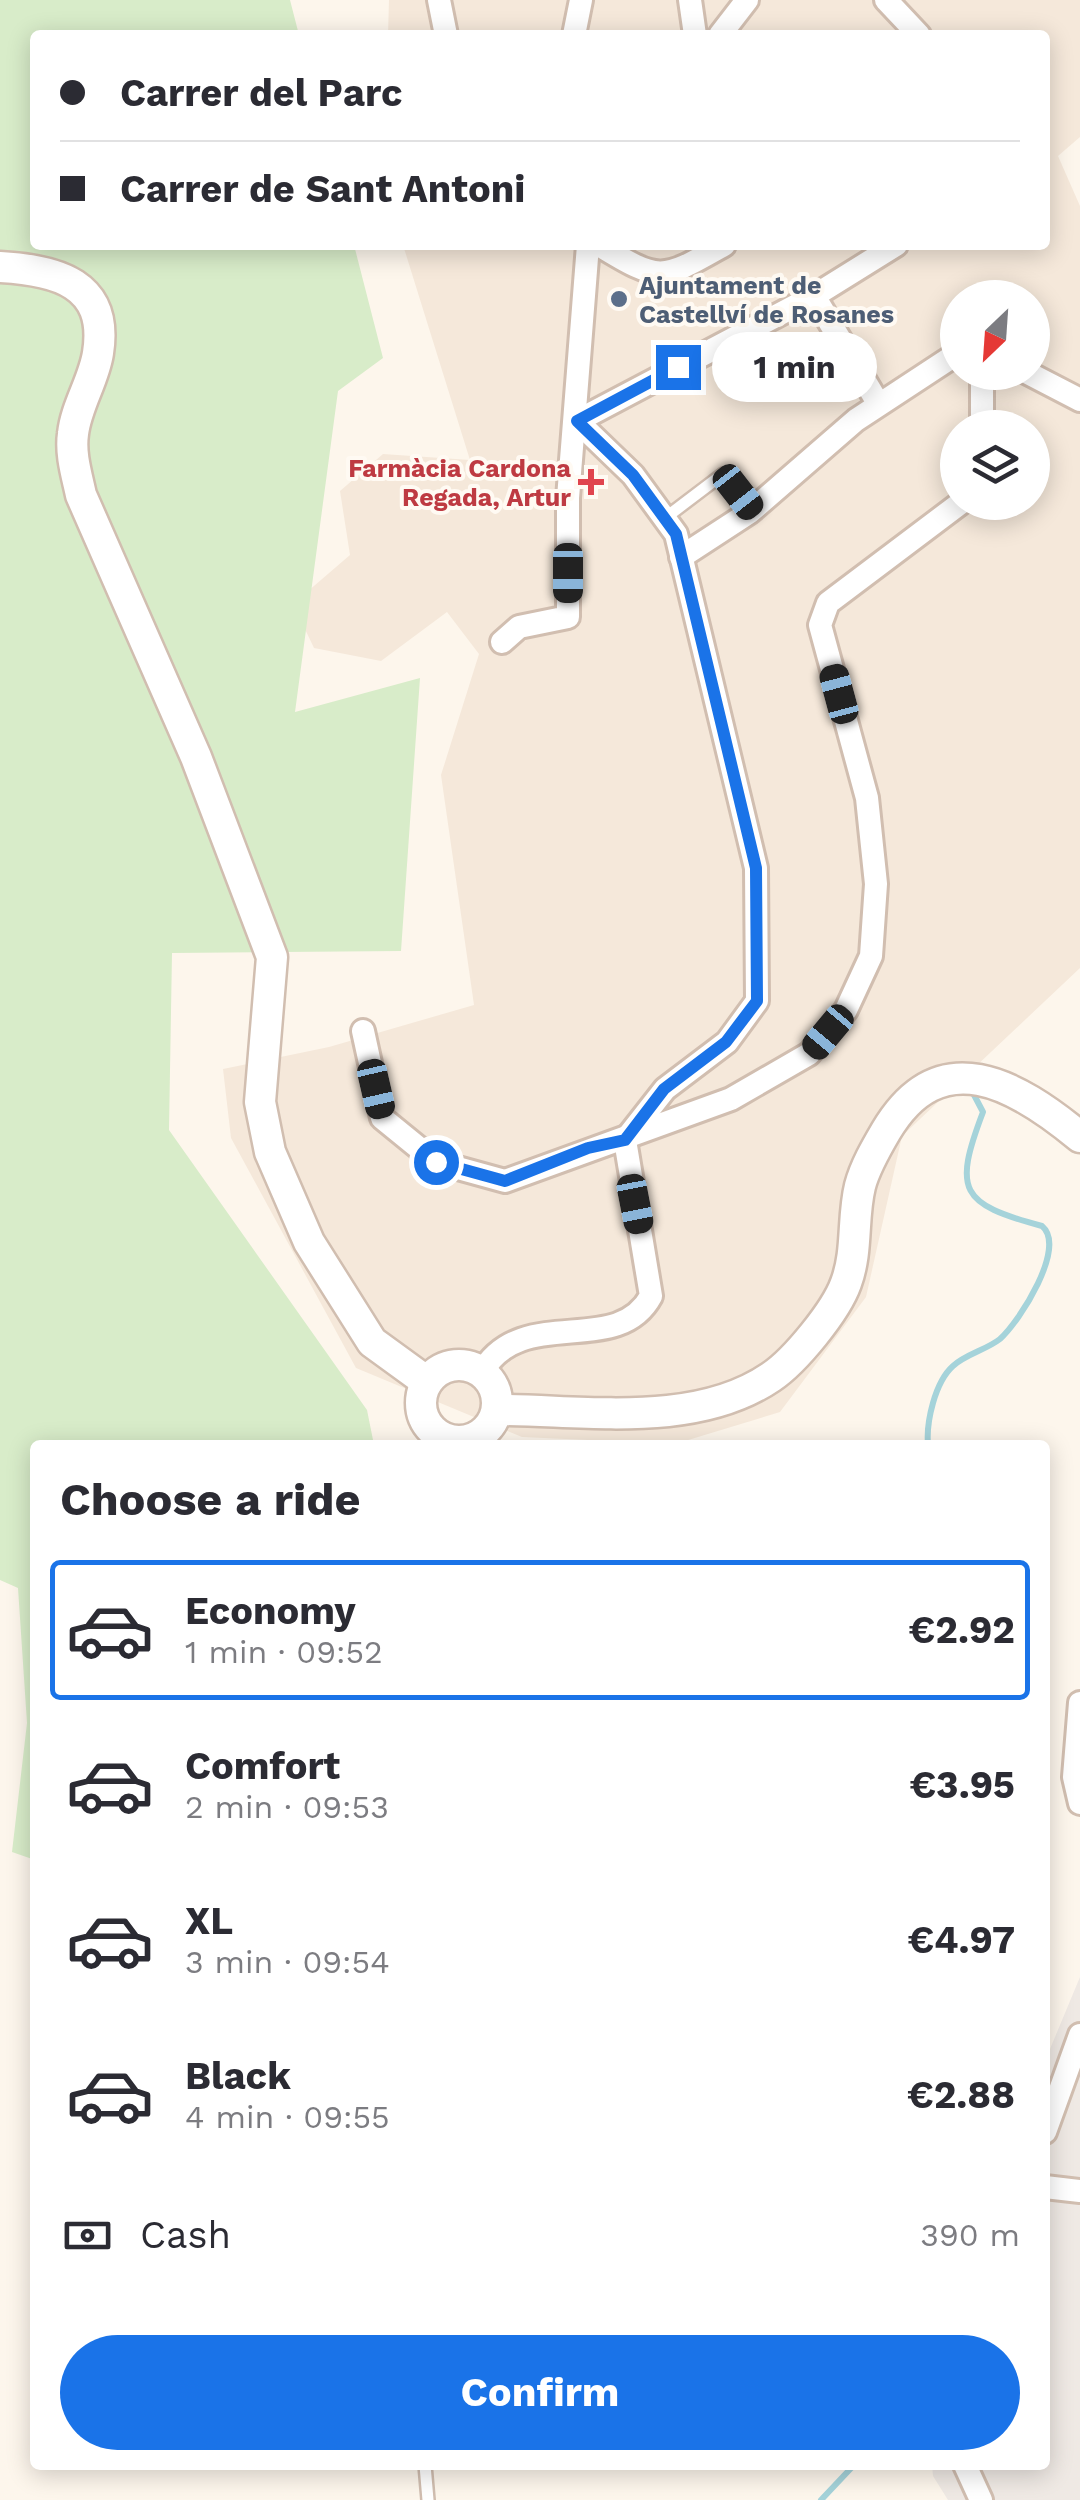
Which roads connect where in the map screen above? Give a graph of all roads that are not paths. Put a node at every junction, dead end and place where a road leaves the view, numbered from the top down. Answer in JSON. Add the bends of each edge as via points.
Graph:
{"nodes":[{"id":1,"x":439,"y":0,"type":"edge"},
{"id":2,"x":580,"y":0,"type":"edge"},
{"id":3,"x":690,"y":0,"type":"edge"},
{"id":4,"x":746,"y":0,"type":"edge"},
{"id":5,"x":886,"y":0,"type":"edge"},
{"id":6,"x":445,"y":30,"type":"edge"},
{"id":7,"x":575,"y":30,"type":"edge"},
{"id":8,"x":694,"y":30,"type":"edge"},
{"id":9,"x":724,"y":30,"type":"edge"},
{"id":10,"x":914,"y":30,"type":"edge"},
{"id":11,"x":588,"y":250,"type":"edge"},
{"id":12,"x":608,"y":250,"type":"edge"},
{"id":13,"x":715,"y":250,"type":"edge"},
{"id":14,"x":888,"y":250,"type":"edge"},
{"id":15,"x":0,"y":267,"type":"edge"},
{"id":16,"x":814,"y":296,"type":"junction"},
{"id":17,"x":940,"y":363,"type":"edge"},
{"id":18,"x":1050,"y":384,"type":"edge"},
{"id":19,"x":1080,"y":400,"type":"edge"},
{"id":20,"x":878,"y":403,"type":"junction"},
{"id":21,"x":577,"y":421,"type":"junction"},
{"id":22,"x":752,"y":510,"type":"junction"},
{"id":23,"x":665,"y":518,"type":"junction"},
{"id":24,"x":940,"y":519,"type":"edge"},
{"id":25,"x":681,"y":557,"type":"junction"},
{"id":26,"x":502,"y":642,"type":"dead end"},
{"id":27,"x":362,"y":1031,"type":"dead end"},
{"id":28,"x":1080,"y":1137,"type":"edge"},
{"id":29,"x":625,"y":1140,"type":"junction"},
{"id":30,"x":482,"y":1372,"type":"junction"},
{"id":31,"x":426,"y":1382,"type":"junction"},
{"id":32,"x":498,"y":1410,"type":"junction"},
{"id":33,"x":441,"y":1440,"type":"edge"},
{"id":34,"x":468,"y":1440,"type":"edge"},
{"id":35,"x":1080,"y":1703,"type":"edge"},
{"id":36,"x":1080,"y":1803,"type":"edge"},
{"id":37,"x":1080,"y":2035,"type":"edge"},
{"id":38,"x":1050,"y":2118,"type":"edge"},
{"id":39,"x":1050,"y":2188,"type":"edge"},
{"id":40,"x":1080,"y":2192,"type":"edge"},
{"id":41,"x":425,"y":2470,"type":"edge"},
{"id":42,"x":968,"y":2470,"type":"edge"},
{"id":43,"x":428,"y":2500,"type":"edge"},
{"id":44,"x":981,"y":2500,"type":"edge"}],
"edges":[{"from":1,"to":6,"type":"street"},
{"from":2,"to":7,"type":"street"},
{"from":3,"to":8,"type":"street"},
{"from":4,"to":9,"type":"street"},
{"from":5,"to":10,"type":"street"},
{"from":11,"to":21,"type":"street"},
{"from":12,"to":13,"type":"street","via":[[646,273],[675,273]]},
{"from":14,"to":16,"type":"street"},
{"from":15,"to":31,"type":"street","via":[[61,275],[92,303],[98,354],[72,434],[78,478],[272,957],[260,1102],[270,1152],[309,1242],[372,1342]]},
{"from":16,"to":20,"type":"street"},
{"from":16,"to":21,"type":"street"},
{"from":17,"to":20,"type":"street"},
{"from":18,"to":19,"type":"street"},
{"from":20,"to":22,"type":"street"},
{"from":21,"to":23,"type":"street","via":[[633,475]]},
{"from":21,"to":26,"type":"street","via":[[568,498],[568,618],[519,626]]},
{"from":22,"to":23,"type":"lane","via":[[724,474]]},
{"from":22,"to":25,"type":"street"},
{"from":23,"to":25,"type":"street"},
{"from":24,"to":29,"type":"street","via":[[828,603],[820,626],[867,798],[876,884],[870,956],[846,1010],[810,1054],[731,1099]]},
{"from":25,"to":29,"type":"street","via":[[756,868],[757,1001],[726,1042],[664,1089]]},
{"from":27,"to":29,"type":"street","via":[[382,1118],[436,1162],[505,1181]]},
{"from":28,"to":32,"type":"street","via":[[1008,1086],[942,1077],[914,1093],[876,1150],[860,1187],[845,1286],[834,1309],[775,1375],[731,1400],[676,1410]]},
{"from":29,"to":30,"type":"street","via":[[651,1296],[641,1315],[623,1324],[515,1338],[493,1352]]},
{"from":30,"to":31,"type":"street","via":[[452,1365]]},
{"from":30,"to":32,"type":"street","via":[[495,1388]]},
{"from":31,"to":33,"type":"street","via":[[422,1414]]},
{"from":32,"to":34,"type":"street","via":[[491,1426]]},
{"from":35,"to":36,"type":"street","via":[[1074,1777]]},
{"from":37,"to":38,"type":"street"},
{"from":39,"to":40,"type":"street"},
{"from":41,"to":43,"type":"lane"},
{"from":42,"to":44,"type":"street"}]}
